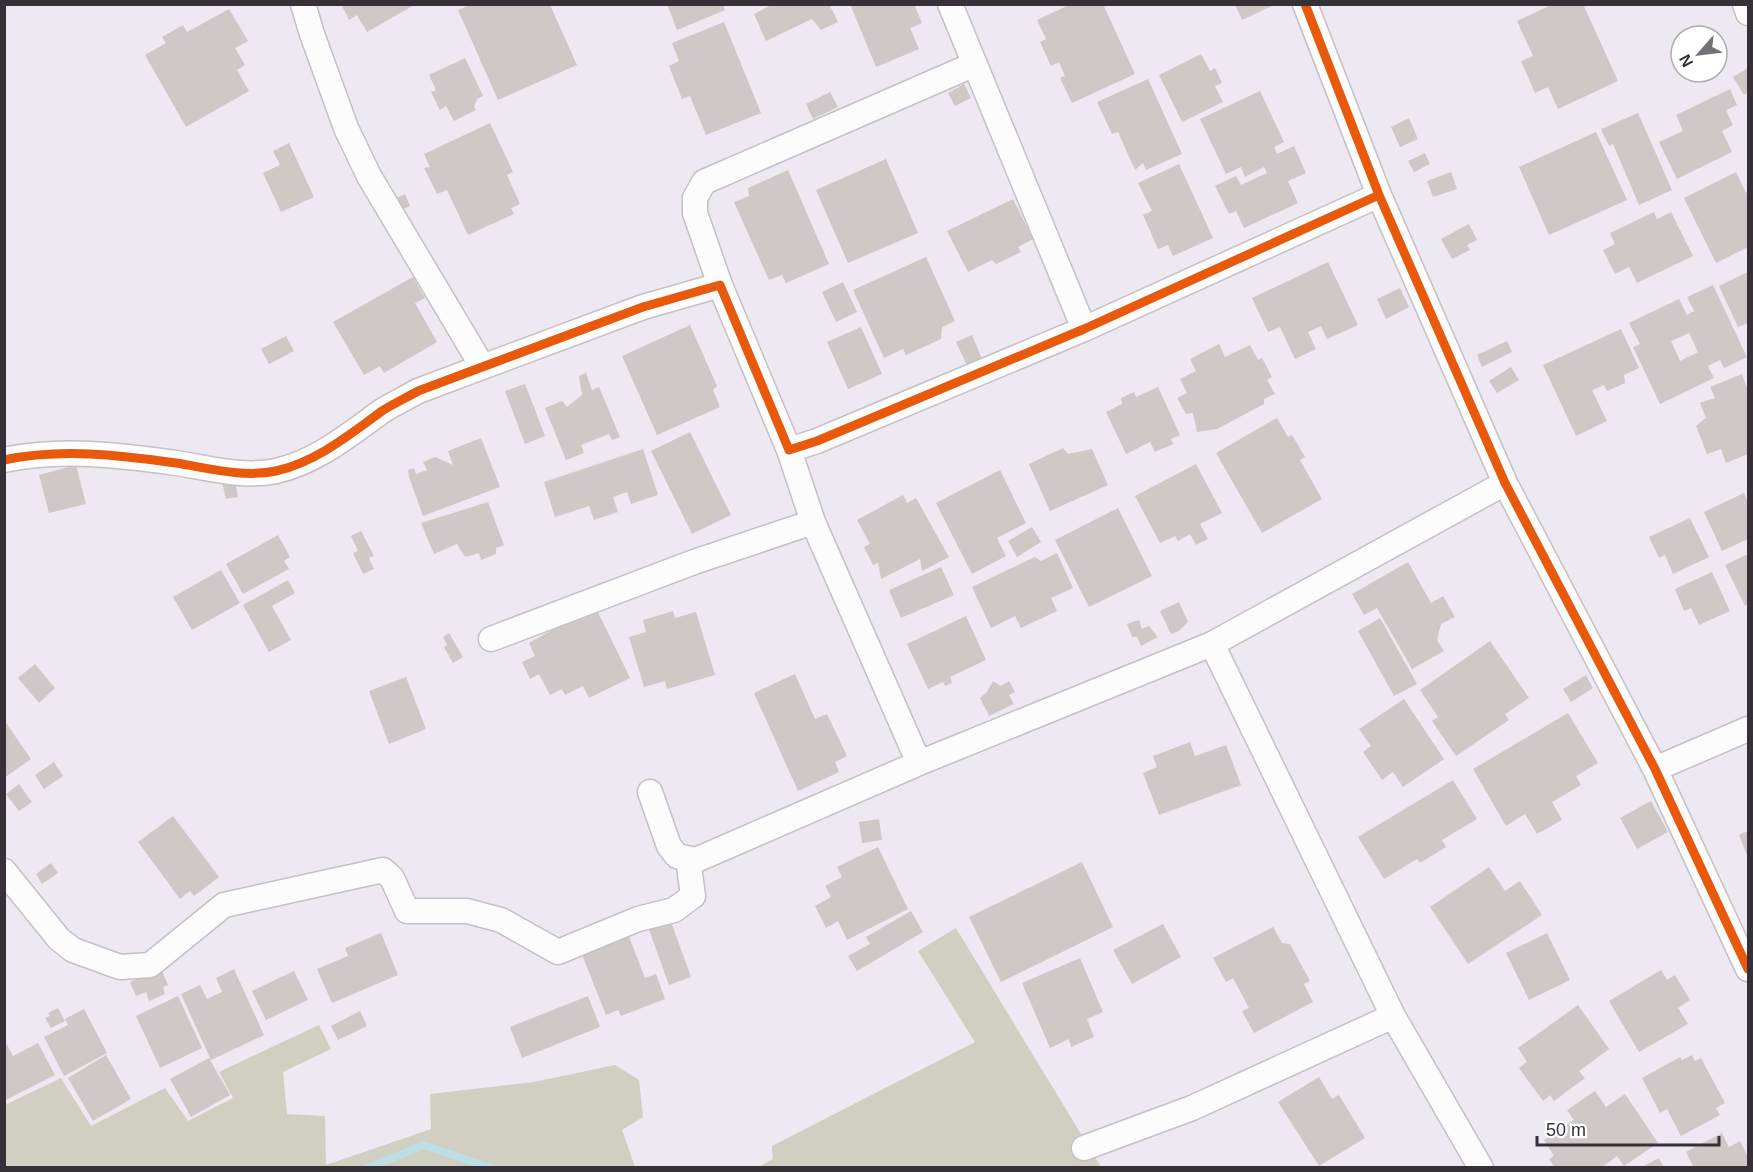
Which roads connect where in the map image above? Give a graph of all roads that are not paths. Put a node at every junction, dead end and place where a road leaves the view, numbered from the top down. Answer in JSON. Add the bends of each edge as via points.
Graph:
{"nodes":[{"id":1,"x":303,"y":4,"type":"edge"},
{"id":2,"x":950,"y":4,"type":"edge"},
{"id":3,"x":1305,"y":4,"type":"edge"},
{"id":4,"x":1745,"y":4,"type":"edge"},
{"id":5,"x":1749,"y":13,"type":"edge"},
{"id":6,"x":975,"y":63,"type":"junction"},
{"id":7,"x":1379,"y":195,"type":"junction"},
{"id":8,"x":720,"y":285,"type":"junction"},
{"id":9,"x":1084,"y":329,"type":"junction"},
{"id":10,"x":482,"y":366,"type":"junction"},
{"id":11,"x":789,"y":450,"type":"junction"},
{"id":12,"x":4,"y":460,"type":"edge"},
{"id":13,"x":1504,"y":483,"type":"junction"},
{"id":14,"x":813,"y":522,"type":"junction"},
{"id":15,"x":492,"y":639,"type":"dead end"},
{"id":16,"x":1212,"y":644,"type":"junction"},
{"id":17,"x":1749,"y":729,"type":"edge"},
{"id":18,"x":920,"y":763,"type":"junction"},
{"id":19,"x":1655,"y":769,"type":"junction"},
{"id":20,"x":650,"y":792,"type":"dead end"},
{"id":21,"x":688,"y":859,"type":"junction"},
{"id":22,"x":4,"y":871,"type":"edge"},
{"id":23,"x":1749,"y":969,"type":"edge"},
{"id":24,"x":1393,"y":1016,"type":"junction"},
{"id":25,"x":1084,"y":1148,"type":"dead end"},
{"id":26,"x":1481,"y":1167,"type":"edge"}],
"edges":[{"from":1,"to":10,"type":"street","via":[[346,128],[369,176]]},
{"from":2,"to":6,"type":"street"},
{"from":3,"to":7,"type":"street"},
{"from":4,"to":5,"type":"street"},
{"from":6,"to":8,"type":"street","via":[[704,182],[695,198],[694,213]]},
{"from":6,"to":9,"type":"street"},
{"from":7,"to":9,"type":"street"},
{"from":7,"to":13,"type":"street"},
{"from":8,"to":10,"type":"street","via":[[643,308]]},
{"from":8,"to":11,"type":"street"},
{"from":9,"to":11,"type":"street"},
{"from":10,"to":12,"type":"street","via":[[418,391],[344,440],[275,471],[243,473],[86,453]]},
{"from":11,"to":14,"type":"street"},
{"from":13,"to":16,"type":"street"},
{"from":13,"to":19,"type":"street"},
{"from":14,"to":15,"type":"street","via":[[694,562]]},
{"from":14,"to":18,"type":"street"},
{"from":16,"to":18,"type":"street"},
{"from":16,"to":24,"type":"street"},
{"from":17,"to":19,"type":"street"},
{"from":18,"to":21,"type":"street","via":[[713,853]]},
{"from":19,"to":23,"type":"street"},
{"from":20,"to":21,"type":"street","via":[[669,846],[677,856]]},
{"from":21,"to":22,"type":"street","via":[[693,896],[674,910],[638,919],[558,952],[501,920],[467,911],[407,911],[392,878],[383,870],[224,905],[150,965],[120,967],[73,950],[59,939]]},
{"from":24,"to":25,"type":"street","via":[[1192,1108]]},
{"from":24,"to":26,"type":"street"}]}
